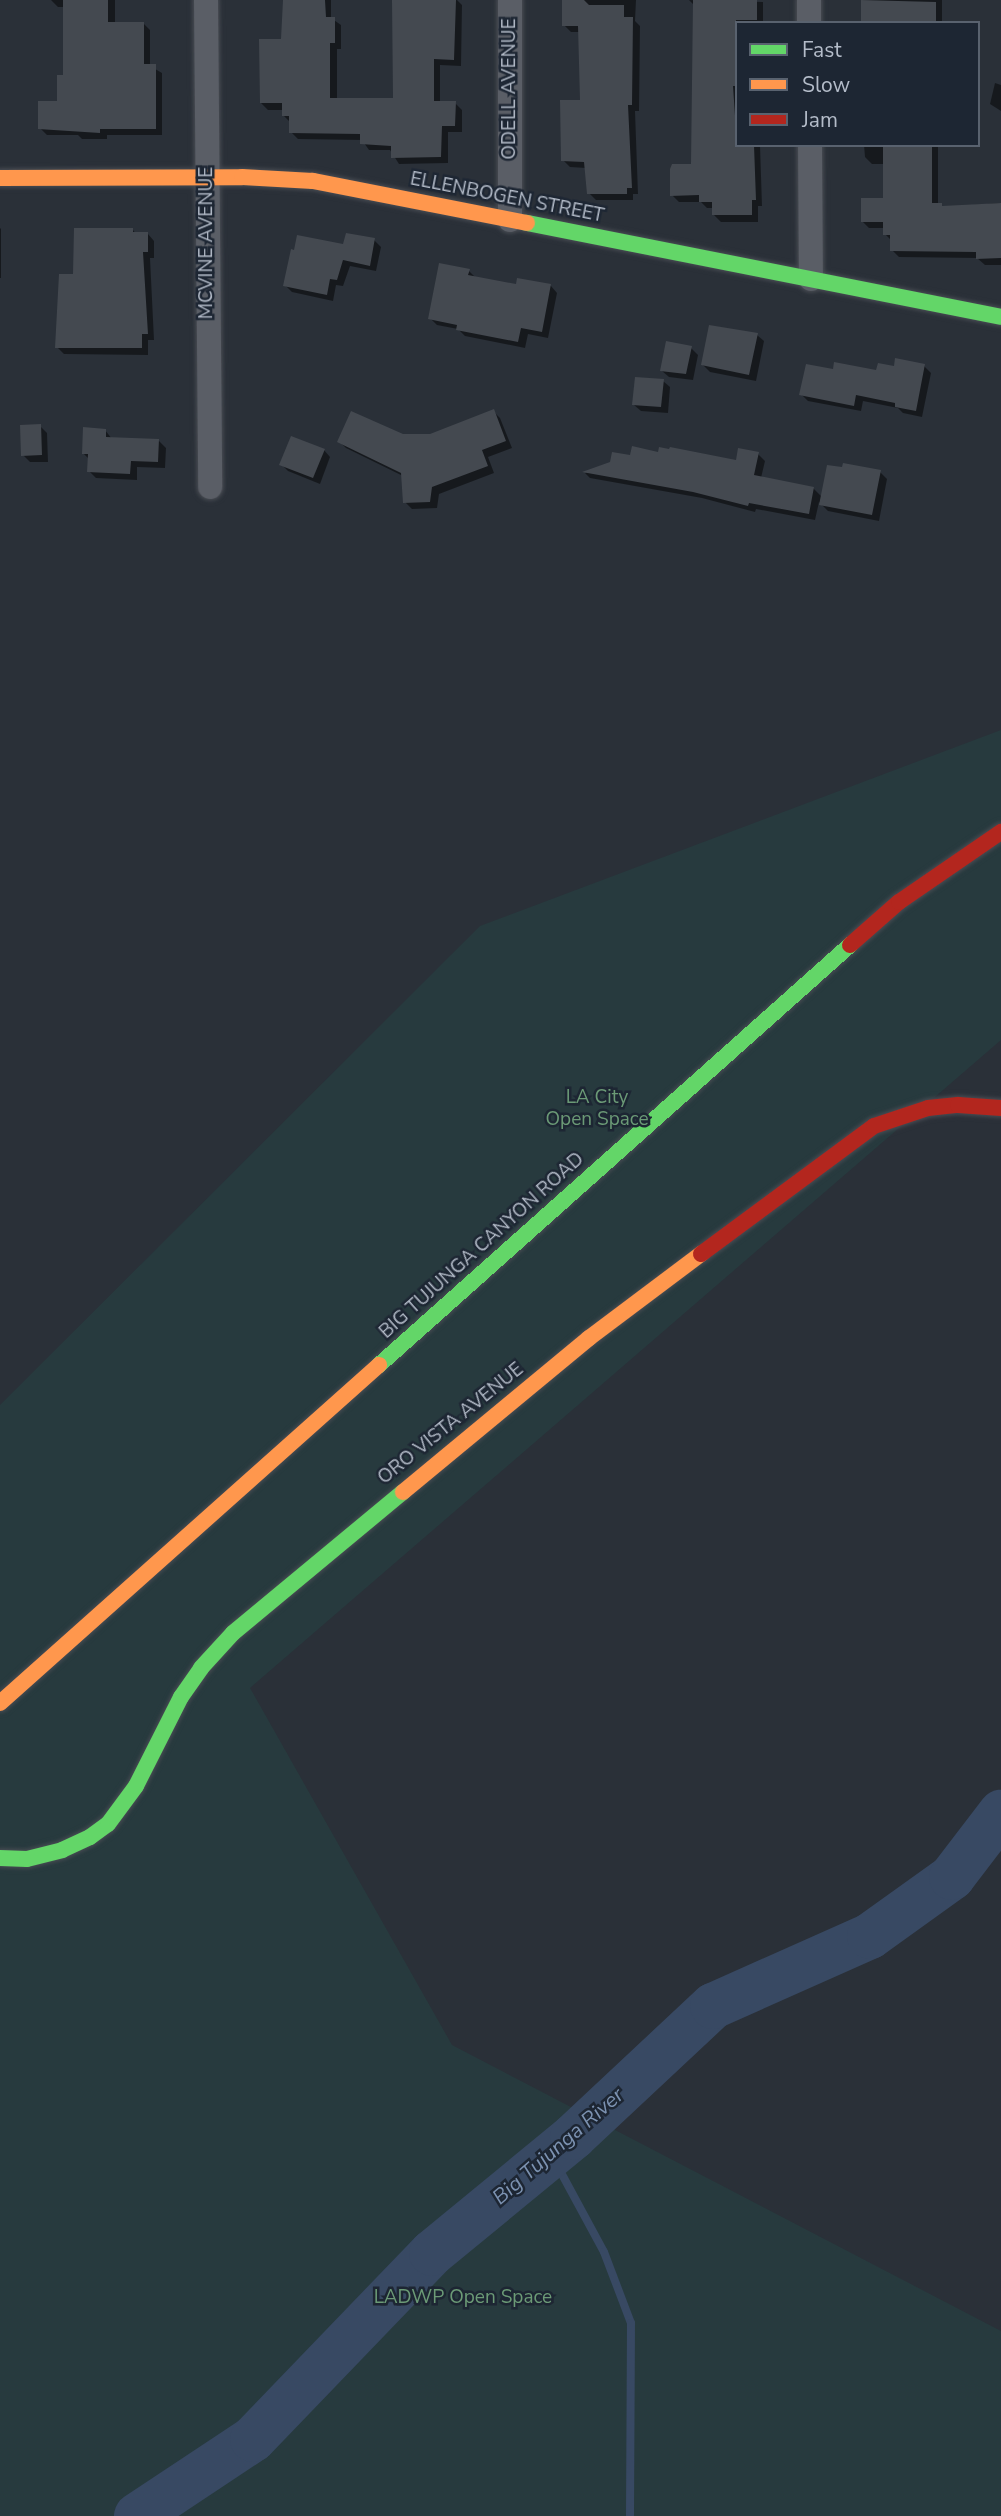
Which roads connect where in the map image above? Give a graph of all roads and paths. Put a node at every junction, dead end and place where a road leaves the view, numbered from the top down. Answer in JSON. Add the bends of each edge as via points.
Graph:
{"nodes":[{"id":1,"x":206,"y":0,"type":"edge"},
{"id":2,"x":510,"y":0,"type":"edge"},
{"id":3,"x":808,"y":0,"type":"edge"},
{"id":4,"x":809,"y":21,"type":"edge"},
{"id":5,"x":810,"y":147,"type":"edge"},
{"id":6,"x":207,"y":177,"type":"junction"},
{"id":7,"x":0,"y":178,"type":"edge"},
{"id":8,"x":510,"y":220,"type":"junction"},
{"id":9,"x":811,"y":279,"type":"junction"},
{"id":10,"x":1001,"y":317,"type":"edge"},
{"id":11,"x":210,"y":487,"type":"dead end"},
{"id":12,"x":1001,"y":832,"type":"edge"},
{"id":13,"x":1001,"y":1108,"type":"edge"},
{"id":14,"x":0,"y":1703,"type":"edge"},
{"id":15,"x":0,"y":1858,"type":"edge"}],
"edges":[{"from":1,"to":6,"type":"street","name":"MCVINE AVENUE"},
{"from":2,"to":8,"type":"street","name":"ODELL AVENUE"},
{"from":3,"to":4,"type":"street"},
{"from":5,"to":9,"type":"street"},
{"from":6,"to":7,"type":"street","name":"ELLENBOGEN STREET"},
{"from":6,"to":8,"type":"street","name":"ELLENBOGEN STREET","via":[[313,181]]},
{"from":6,"to":11,"type":"street","name":"MCVINE AVENUE"},
{"from":8,"to":9,"type":"street","name":"ELLENBOGEN STREET"},
{"from":9,"to":10,"type":"street","name":"ELLENBOGEN STREET"},
{"from":12,"to":14,"type":"street","name":"BIG TUJUNGA CANYON ROAD","via":[[899,902]]},
{"from":13,"to":15,"type":"street","name":"ORO VISTA AVENUE","via":[[928,1108],[874,1126],[600,1330],[233,1633],[181,1697],[136,1786],[108,1824],[62,1850],[27,1859]]}]}
